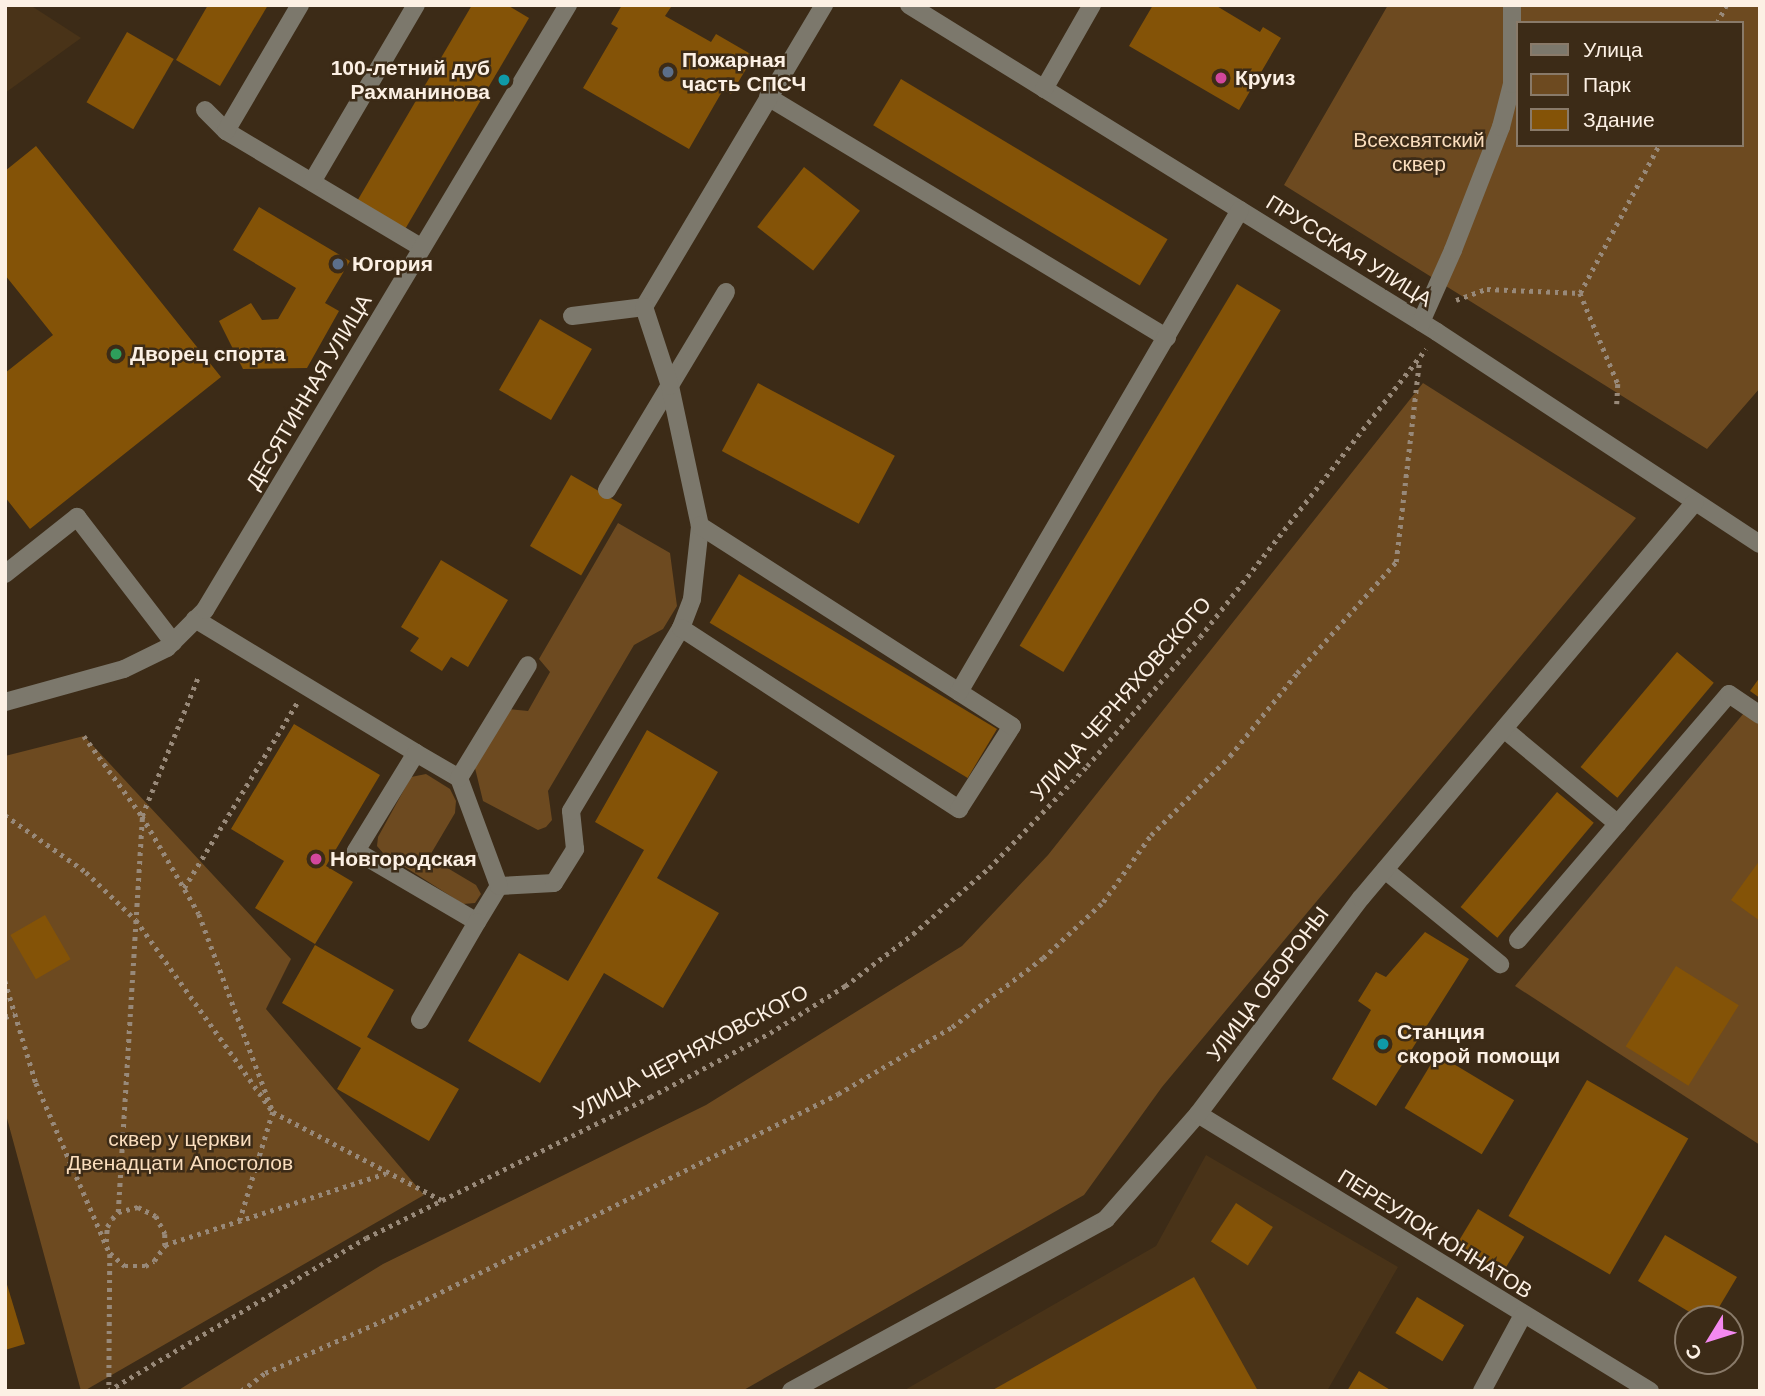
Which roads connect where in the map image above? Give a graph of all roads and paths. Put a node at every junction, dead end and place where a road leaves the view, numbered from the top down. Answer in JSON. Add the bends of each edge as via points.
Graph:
{"nodes":[{"id":1,"x":300,"y":5,"type":"edge"},
{"id":2,"x":416,"y":5,"type":"edge"},
{"id":3,"x":568,"y":5,"type":"edge"},
{"id":4,"x":824,"y":5,"type":"edge"},
{"id":5,"x":909,"y":5,"type":"edge"},
{"id":6,"x":1092,"y":5,"type":"edge"},
{"id":7,"x":1512,"y":5,"type":"edge"},
{"id":8,"x":1726,"y":5,"type":"edge"},
{"id":9,"x":1718,"y":21,"type":"edge"},
{"id":10,"x":1044,"y":89,"type":"junction"},
{"id":11,"x":768,"y":97,"type":"junction"},
{"id":12,"x":205,"y":110,"type":"dead end"},
{"id":13,"x":226,"y":131,"type":"junction"},
{"id":14,"x":1658,"y":147,"type":"edge"},
{"id":15,"x":312,"y":182,"type":"junction"},
{"id":16,"x":1240,"y":210,"type":"junction"},
{"id":17,"x":422,"y":247,"type":"junction"},
{"id":18,"x":726,"y":292,"type":"dead end"},
{"id":19,"x":1580,"y":293,"type":"junction"},
{"id":20,"x":1456,"y":300,"type":"dead end"},
{"id":21,"x":644,"y":307,"type":"junction"},
{"id":22,"x":572,"y":316,"type":"dead end"},
{"id":23,"x":1421,"y":322,"type":"junction"},
{"id":24,"x":1437,"y":332,"type":"junction"},
{"id":25,"x":1167,"y":338,"type":"junction"},
{"id":26,"x":1419,"y":361,"type":"junction"},
{"id":27,"x":670,"y":386,"type":"junction"},
{"id":28,"x":1617,"y":404,"type":"dead end"},
{"id":29,"x":607,"y":490,"type":"dead end"},
{"id":30,"x":1695,"y":502,"type":"junction"},
{"id":31,"x":700,"y":526,"type":"junction"},
{"id":32,"x":1757,"y":536,"type":"edge"},
{"id":33,"x":5,"y":574,"type":"edge"},
{"id":34,"x":195,"y":619,"type":"junction"},
{"id":35,"x":681,"y":628,"type":"junction"},
{"id":36,"x":173,"y":642,"type":"junction"},
{"id":37,"x":528,"y":665,"type":"dead end"},
{"id":38,"x":199,"y":675,"type":"dead end"},
{"id":39,"x":307,"y":687,"type":"junction"},
{"id":40,"x":959,"y":692,"type":"junction"},
{"id":41,"x":5,"y":702,"type":"edge"},
{"id":42,"x":1760,"y":715,"type":"edge"},
{"id":43,"x":1504,"y":729,"type":"junction"},
{"id":44,"x":84,"y":736,"type":"dead end"},
{"id":45,"x":416,"y":753,"type":"junction"},
{"id":46,"x":459,"y":778,"type":"junction"},
{"id":47,"x":5,"y":815,"type":"edge"},
{"id":48,"x":142,"y":816,"type":"junction"},
{"id":49,"x":1618,"y":824,"type":"junction"},
{"id":50,"x":1385,"y":870,"type":"junction"},
{"id":51,"x":499,"y":886,"type":"junction"},
{"id":52,"x":184,"y":888,"type":"junction"},
{"id":53,"x":136,"y":920,"type":"junction"},
{"id":54,"x":477,"y":922,"type":"junction"},
{"id":55,"x":1518,"y":940,"type":"dead end"},
{"id":56,"x":1500,"y":964,"type":"dead end"},
{"id":57,"x":5,"y":981,"type":"edge"},
{"id":58,"x":15,"y":1014,"type":"junction"},
{"id":59,"x":5,"y":1017,"type":"edge"},
{"id":60,"x":419,"y":1020,"type":"dead end"},
{"id":61,"x":273,"y":1112,"type":"junction"},
{"id":62,"x":1199,"y":1114,"type":"junction"},
{"id":63,"x":387,"y":1173,"type":"junction"},
{"id":64,"x":441,"y":1200,"type":"junction"},
{"id":65,"x":118,"y":1212,"type":"junction"},
{"id":66,"x":240,"y":1220,"type":"junction"},
{"id":67,"x":165,"y":1245,"type":"junction"},
{"id":68,"x":110,"y":1254,"type":"junction"},
{"id":69,"x":1523,"y":1315,"type":"junction"},
{"id":70,"x":109,"y":1390,"type":"edge"},
{"id":71,"x":241,"y":1391,"type":"edge"},
{"id":72,"x":791,"y":1391,"type":"edge"},
{"id":73,"x":1482,"y":1391,"type":"edge"},
{"id":74,"x":1650,"y":1391,"type":"edge"}],
"edges":[{"from":1,"to":13,"type":"street"},
{"from":2,"to":15,"type":"street"},
{"from":3,"to":17,"type":"street","name":"ДЕСЯТИННАЯ УЛИЦА"},
{"from":4,"to":11,"type":"street"},
{"from":5,"to":10,"type":"street","name":"ПРУССКАЯ УЛИЦА"},
{"from":6,"to":10,"type":"street"},
{"from":7,"to":23,"type":"street","via":[[1512,83],[1501,127]]},
{"from":8,"to":9,"type":"path"},
{"from":10,"to":16,"type":"street","name":"ПРУССКАЯ УЛИЦА"},
{"from":11,"to":21,"type":"street"},
{"from":11,"to":25,"type":"street"},
{"from":12,"to":13,"type":"street"},
{"from":13,"to":15,"type":"street"},
{"from":14,"to":19,"type":"path"},
{"from":15,"to":17,"type":"street"},
{"from":16,"to":23,"type":"street","name":"ПРУССКАЯ УЛИЦА"},
{"from":16,"to":25,"type":"street"},
{"from":17,"to":34,"type":"street","name":"ДЕСЯТИННАЯ УЛИЦА","via":[[205,610]]},
{"from":18,"to":27,"type":"street"},
{"from":19,"to":20,"type":"path","via":[[1487,289]]},
{"from":19,"to":28,"type":"path","via":[[1618,384]]},
{"from":21,"to":22,"type":"street"},
{"from":21,"to":27,"type":"street"},
{"from":23,"to":24,"type":"street","name":"ПРУССКАЯ УЛИЦА"},
{"from":24,"to":26,"type":"path","name":"УЛИЦА ЧЕРНЯХОВСКОГО"},
{"from":24,"to":30,"type":"street","name":"ПРУССКАЯ УЛИЦА"},
{"from":25,"to":40,"type":"street"},
{"from":26,"to":64,"type":"path","name":"УЛИЦА ЧЕРНЯХОВСКОГО","via":[[1200,637],[1087,766],[989,868],[913,934],[845,986],[770,1033]]},
{"from":26,"to":71,"type":"path","via":[[1396,562],[1230,756],[1151,835],[1103,902],[1043,958],[952,1027],[838,1094],[395,1315],[265,1373]]},
{"from":27,"to":29,"type":"street"},
{"from":27,"to":31,"type":"street"},
{"from":30,"to":32,"type":"street","name":"ПРУССКАЯ УЛИЦА"},
{"from":30,"to":43,"type":"street","name":"УЛИЦА ОБОРОНЫ"},
{"from":31,"to":35,"type":"street","via":[[692,599]]},
{"from":31,"to":40,"type":"street"},
{"from":33,"to":36,"type":"street","via":[[77,517]]},
{"from":34,"to":36,"type":"street","name":"ДЕСЯТИННАЯ УЛИЦА"},
{"from":34,"to":39,"type":"street"},
{"from":35,"to":40,"type":"street","via":[[959,809],[1012,726]]},
{"from":35,"to":51,"type":"street","via":[[571,811],[575,849],[554,883]]},
{"from":36,"to":41,"type":"street","name":"ДЕСЯТИННАЯ УЛИЦА","via":[[124,669]]},
{"from":37,"to":46,"type":"street"},
{"from":38,"to":48,"type":"path"},
{"from":39,"to":45,"type":"street"},
{"from":39,"to":52,"type":"path"},
{"from":42,"to":49,"type":"street","via":[[1729,694]]},
{"from":43,"to":49,"type":"street"},
{"from":43,"to":50,"type":"street","name":"УЛИЦА ОБОРОНЫ"},
{"from":44,"to":48,"type":"path"},
{"from":45,"to":46,"type":"street"},
{"from":45,"to":54,"type":"street","via":[[356,851]]},
{"from":46,"to":51,"type":"street"},
{"from":47,"to":53,"type":"path","via":[[86,872]]},
{"from":48,"to":52,"type":"path"},
{"from":48,"to":53,"type":"path"},
{"from":49,"to":55,"type":"street"},
{"from":50,"to":56,"type":"street"},
{"from":50,"to":62,"type":"street","name":"УЛИЦА ОБОРОНЫ"},
{"from":51,"to":54,"type":"street"},
{"from":52,"to":61,"type":"path","via":[[199,914]]},
{"from":53,"to":61,"type":"path"},
{"from":53,"to":65,"type":"path"},
{"from":54,"to":60,"type":"street"},
{"from":57,"to":58,"type":"path"},
{"from":58,"to":59,"type":"path"},
{"from":58,"to":68,"type":"path","via":[[36,1083]]},
{"from":61,"to":63,"type":"path"},
{"from":61,"to":66,"type":"path"},
{"from":62,"to":69,"type":"street","name":"ПЕРЕУЛОК ЮННАТОВ"},
{"from":62,"to":72,"type":"street","name":"УЛИЦА ОБОРОНЫ","via":[[1106,1219]]},
{"from":63,"to":64,"type":"path"},
{"from":63,"to":66,"type":"path"},
{"from":64,"to":70,"type":"path","name":"УЛИЦА ЧЕРНЯХОВСКОГО","via":[[366,1238]]},
{"from":65,"to":67,"type":"path","via":[[138,1208],[156,1216]]},
{"from":65,"to":68,"type":"path","via":[[105,1236]]},
{"from":66,"to":67,"type":"path"},
{"from":67,"to":68,"type":"path","via":[[145,1266],[125,1266]]},
{"from":68,"to":70,"type":"path"},
{"from":69,"to":73,"type":"street"},
{"from":69,"to":74,"type":"street","name":"ПЕРЕУЛОК ЮННАТОВ"}]}
